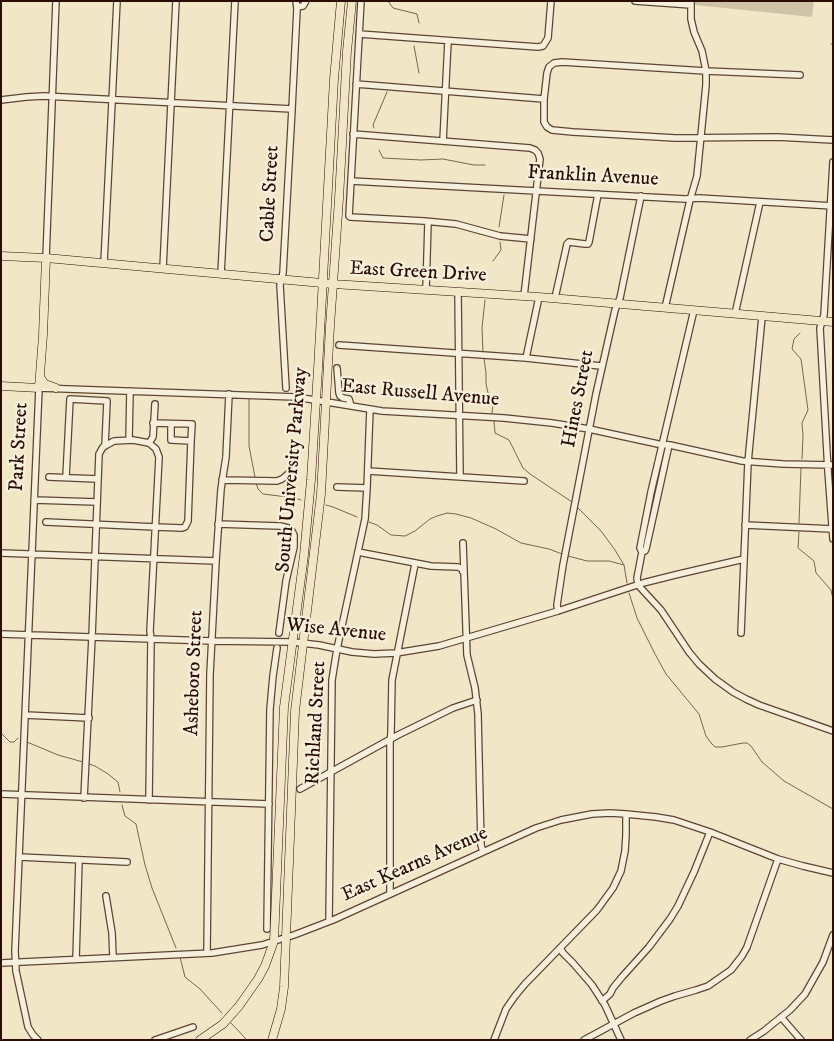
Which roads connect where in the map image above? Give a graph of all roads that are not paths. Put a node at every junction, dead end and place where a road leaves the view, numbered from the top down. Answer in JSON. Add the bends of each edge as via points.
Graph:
{"nodes":[{"id":1,"x":56,"y":1,"type":"edge"},
{"id":2,"x":118,"y":1,"type":"edge"},
{"id":3,"x":176,"y":1,"type":"edge"},
{"id":4,"x":235,"y":1,"type":"edge"},
{"id":5,"x":306,"y":1,"type":"edge"},
{"id":6,"x":341,"y":1,"type":"edge"},
{"id":7,"x":352,"y":1,"type":"edge"},
{"id":8,"x":361,"y":1,"type":"edge"},
{"id":9,"x":551,"y":1,"type":"edge"},
{"id":10,"x":635,"y":1,"type":"edge"},
{"id":11,"x":297,"y":3,"type":"edge"},
{"id":12,"x":691,"y":3,"type":"edge"},
{"id":13,"x":359,"y":34,"type":"junction"},
{"id":14,"x":448,"y":41,"type":"junction"},
{"id":15,"x":706,"y":71,"type":"junction"},
{"id":16,"x":800,"y":75,"type":"dead end"},
{"id":17,"x":356,"y":84,"type":"junction"},
{"id":18,"x":445,"y":91,"type":"junction"},
{"id":19,"x":52,"y":96,"type":"junction"},
{"id":20,"x":544,"y":99,"type":"junction"},
{"id":21,"x":1,"y":100,"type":"edge"},
{"id":22,"x":112,"y":100,"type":"junction"},
{"id":23,"x":171,"y":103,"type":"junction"},
{"id":24,"x":230,"y":106,"type":"junction"},
{"id":25,"x":292,"y":110,"type":"junction"},
{"id":26,"x":353,"y":134,"type":"junction"},
{"id":27,"x":701,"y":138,"type":"junction"},
{"id":28,"x":833,"y":140,"type":"edge"},
{"id":29,"x":443,"y":141,"type":"junction"},
{"id":30,"x":833,"y":162,"type":"edge"},
{"id":31,"x":351,"y":181,"type":"junction"},
{"id":32,"x":537,"y":191,"type":"junction"},
{"id":33,"x":598,"y":194,"type":"junction"},
{"id":34,"x":641,"y":196,"type":"junction"},
{"id":35,"x":691,"y":198,"type":"junction"},
{"id":36,"x":760,"y":202,"type":"junction"},
{"id":37,"x":831,"y":206,"type":"edge"},
{"id":38,"x":428,"y":222,"type":"junction"},
{"id":39,"x":531,"y":238,"type":"junction"},
{"id":40,"x":1,"y":256,"type":"edge"},
{"id":41,"x":46,"y":258,"type":"junction"},
{"id":42,"x":104,"y":263,"type":"junction"},
{"id":43,"x":163,"y":268,"type":"junction"},
{"id":44,"x":221,"y":274,"type":"junction"},
{"id":45,"x":282,"y":279,"type":"junction"},
{"id":46,"x":322,"y":283,"type":"junction"},
{"id":47,"x":333,"y":284,"type":"junction"},
{"id":48,"x":426,"y":290,"type":"junction"},
{"id":49,"x":458,"y":292,"type":"junction"},
{"id":50,"x":524,"y":296,"type":"junction"},
{"id":51,"x":539,"y":297,"type":"junction"},
{"id":52,"x":555,"y":298,"type":"junction"},
{"id":53,"x":618,"y":304,"type":"junction"},
{"id":54,"x":665,"y":308,"type":"junction"},
{"id":55,"x":694,"y":310,"type":"junction"},
{"id":56,"x":735,"y":314,"type":"junction"},
{"id":57,"x":762,"y":316,"type":"junction"},
{"id":58,"x":823,"y":322,"type":"junction"},
{"id":59,"x":833,"y":322,"type":"edge"},
{"id":60,"x":340,"y":346,"type":"dead end"},
{"id":61,"x":459,"y":354,"type":"junction"},
{"id":62,"x":526,"y":358,"type":"junction"},
{"id":63,"x":601,"y":366,"type":"junction"},
{"id":64,"x":337,"y":368,"type":"dead end"},
{"id":65,"x":40,"y":377,"type":"junction"},
{"id":66,"x":1,"y":386,"type":"edge"},
{"id":67,"x":39,"y":388,"type":"junction"},
{"id":68,"x":56,"y":388,"type":"junction"},
{"id":69,"x":286,"y":388,"type":"dead end"},
{"id":70,"x":130,"y":391,"type":"junction"},
{"id":71,"x":228,"y":394,"type":"junction"},
{"id":72,"x":316,"y":400,"type":"junction"},
{"id":73,"x":327,"y":402,"type":"junction"},
{"id":74,"x":155,"y":404,"type":"dead end"},
{"id":75,"x":350,"y":406,"type":"junction"},
{"id":76,"x":370,"y":409,"type":"junction"},
{"id":77,"x":460,"y":416,"type":"junction"},
{"id":78,"x":154,"y":423,"type":"junction"},
{"id":79,"x":171,"y":424,"type":"junction"},
{"id":80,"x":589,"y":429,"type":"junction"},
{"id":81,"x":128,"y":440,"type":"junction"},
{"id":82,"x":191,"y":441,"type":"junction"},
{"id":83,"x":150,"y":443,"type":"junction"},
{"id":84,"x":665,"y":445,"type":"junction"},
{"id":85,"x":105,"y":446,"type":"junction"},
{"id":86,"x":748,"y":462,"type":"junction"},
{"id":87,"x":830,"y":465,"type":"edge"},
{"id":88,"x":368,"y":471,"type":"junction"},
{"id":89,"x":288,"y":474,"type":"dead end"},
{"id":90,"x":49,"y":476,"type":"dead end"},
{"id":91,"x":460,"y":476,"type":"junction"},
{"id":92,"x":66,"y":478,"type":"junction"},
{"id":93,"x":98,"y":479,"type":"junction"},
{"id":94,"x":222,"y":480,"type":"junction"},
{"id":95,"x":524,"y":480,"type":"dead end"},
{"id":96,"x":337,"y":486,"type":"dead end"},
{"id":97,"x":367,"y":488,"type":"junction"},
{"id":98,"x":34,"y":500,"type":"junction"},
{"id":99,"x":98,"y":502,"type":"junction"},
{"id":100,"x":46,"y":522,"type":"dead end"},
{"id":101,"x":97,"y":524,"type":"junction"},
{"id":102,"x":218,"y":524,"type":"junction"},
{"id":103,"x":745,"y":525,"type":"junction"},
{"id":104,"x":156,"y":527,"type":"junction"},
{"id":105,"x":832,"y":529,"type":"edge"},
{"id":106,"x":833,"y":539,"type":"edge"},
{"id":107,"x":463,"y":544,"type":"dead end"},
{"id":108,"x":358,"y":552,"type":"junction"},
{"id":109,"x":1,"y":553,"type":"edge"},
{"id":110,"x":32,"y":554,"type":"junction"},
{"id":111,"x":96,"y":557,"type":"junction"},
{"id":112,"x":154,"y":559,"type":"junction"},
{"id":113,"x":744,"y":559,"type":"junction"},
{"id":114,"x":216,"y":561,"type":"junction"},
{"id":115,"x":415,"y":564,"type":"junction"},
{"id":116,"x":464,"y":572,"type":"junction"},
{"id":117,"x":638,"y":585,"type":"junction"},
{"id":118,"x":558,"y":611,"type":"junction"},
{"id":119,"x":279,"y":632,"type":"dead end"},
{"id":120,"x":741,"y":633,"type":"dead end"},
{"id":121,"x":1,"y":634,"type":"edge"},
{"id":122,"x":28,"y":635,"type":"junction"},
{"id":123,"x":92,"y":637,"type":"junction"},
{"id":124,"x":151,"y":639,"type":"junction"},
{"id":125,"x":467,"y":639,"type":"junction"},
{"id":126,"x":212,"y":641,"type":"junction"},
{"id":127,"x":292,"y":642,"type":"junction"},
{"id":128,"x":303,"y":643,"type":"junction"},
{"id":129,"x":277,"y":648,"type":"dead end"},
{"id":130,"x":337,"y":649,"type":"junction"},
{"id":131,"x":396,"y":653,"type":"junction"},
{"id":132,"x":477,"y":700,"type":"junction"},
{"id":133,"x":25,"y":715,"type":"junction"},
{"id":134,"x":88,"y":718,"type":"junction"},
{"id":135,"x":833,"y":731,"type":"edge"},
{"id":136,"x":391,"y":740,"type":"junction"},
{"id":137,"x":330,"y":772,"type":"junction"},
{"id":138,"x":300,"y":789,"type":"dead end"},
{"id":139,"x":1,"y":794,"type":"edge"},
{"id":140,"x":21,"y":795,"type":"junction"},
{"id":141,"x":84,"y":798,"type":"junction"},
{"id":142,"x":150,"y":800,"type":"junction"},
{"id":143,"x":208,"y":802,"type":"junction"},
{"id":144,"x":269,"y":804,"type":"junction"},
{"id":145,"x":626,"y":814,"type":"junction"},
{"id":146,"x":710,"y":832,"type":"junction"},
{"id":147,"x":483,"y":852,"type":"junction"},
{"id":148,"x":19,"y":857,"type":"junction"},
{"id":149,"x":778,"y":859,"type":"junction"},
{"id":150,"x":79,"y":860,"type":"junction"},
{"id":151,"x":127,"y":862,"type":"dead end"},
{"id":152,"x":833,"y":873,"type":"edge"},
{"id":153,"x":390,"y":894,"type":"junction"},
{"id":154,"x":106,"y":896,"type":"dead end"},
{"id":155,"x":329,"y":922,"type":"junction"},
{"id":156,"x":267,"y":929,"type":"dead end"},
{"id":157,"x":833,"y":935,"type":"edge"},
{"id":158,"x":287,"y":938,"type":"junction"},
{"id":159,"x":274,"y":941,"type":"junction"},
{"id":160,"x":560,"y":948,"type":"junction"},
{"id":161,"x":207,"y":953,"type":"junction"},
{"id":162,"x":114,"y":957,"type":"junction"},
{"id":163,"x":76,"y":959,"type":"junction"},
{"id":164,"x":15,"y":961,"type":"junction"},
{"id":165,"x":1,"y":963,"type":"edge"},
{"id":166,"x":602,"y":1001,"type":"junction"},
{"id":167,"x":781,"y":1018,"type":"junction"},
{"id":168,"x":614,"y":1024,"type":"junction"},
{"id":169,"x":193,"y":1027,"type":"dead end"},
{"id":170,"x":38,"y":1040,"type":"edge"},
{"id":171,"x":155,"y":1040,"type":"edge"},
{"id":172,"x":200,"y":1040,"type":"edge"},
{"id":173,"x":272,"y":1040,"type":"edge"},
{"id":174,"x":494,"y":1040,"type":"edge"},
{"id":175,"x":584,"y":1040,"type":"edge"},
{"id":176,"x":621,"y":1040,"type":"edge"},
{"id":177,"x":750,"y":1040,"type":"edge"},
{"id":178,"x":801,"y":1040,"type":"edge"}],
"edges":[{"from":1,"to":19,"type":"street","name":"Park Street"},
{"from":2,"to":22,"type":"street"},
{"from":3,"to":23,"type":"street"},
{"from":4,"to":24,"type":"street"},
{"from":5,"to":11,"type":"street","via":[[303,6]]},
{"from":6,"to":46,"type":"main road","name":"South University Parkway"},
{"from":7,"to":47,"type":"main road","name":"South University Parkway"},
{"from":8,"to":13,"type":"street"},
{"from":9,"to":14,"type":"street","via":[[548,38],[543,46]]},
{"from":10,"to":12,"type":"street"},
{"from":11,"to":25,"type":"street","name":"Cable Street"},
{"from":12,"to":15,"type":"street","via":[[691,19]]},
{"from":13,"to":14,"type":"street"},
{"from":13,"to":17,"type":"street"},
{"from":14,"to":18,"type":"street"},
{"from":15,"to":16,"type":"street"},
{"from":15,"to":20,"type":"street","via":[[554,63],[547,73]]},
{"from":15,"to":27,"type":"street"},
{"from":17,"to":18,"type":"street"},
{"from":17,"to":26,"type":"street"},
{"from":18,"to":20,"type":"street"},
{"from":18,"to":29,"type":"street"},
{"from":19,"to":21,"type":"street"},
{"from":19,"to":22,"type":"street"},
{"from":19,"to":41,"type":"street","name":"Park Street"},
{"from":20,"to":27,"type":"street","via":[[544,122],[552,130]]},
{"from":22,"to":23,"type":"street"},
{"from":22,"to":42,"type":"street"},
{"from":23,"to":24,"type":"street"},
{"from":23,"to":43,"type":"street"},
{"from":24,"to":25,"type":"street"},
{"from":24,"to":44,"type":"street"},
{"from":25,"to":45,"type":"street","name":"Cable Street"},
{"from":26,"to":29,"type":"street"},
{"from":26,"to":31,"type":"street"},
{"from":27,"to":28,"type":"street"},
{"from":27,"to":35,"type":"street"},
{"from":29,"to":32,"type":"street","via":[[535,150],[540,159]]},
{"from":30,"to":37,"type":"street"},
{"from":31,"to":32,"type":"street","name":"Franklin Avenue"},
{"from":31,"to":38,"type":"street","via":[[350,217]]},
{"from":32,"to":33,"type":"street","name":"Franklin Avenue"},
{"from":32,"to":39,"type":"street"},
{"from":33,"to":34,"type":"street","name":"Franklin Avenue"},
{"from":33,"to":52,"type":"street","via":[[589,242],[567,244]]},
{"from":34,"to":35,"type":"street","name":"Franklin Avenue"},
{"from":34,"to":53,"type":"street","name":"Hines Street"},
{"from":35,"to":36,"type":"street","name":"Franklin Avenue"},
{"from":35,"to":54,"type":"street"},
{"from":36,"to":37,"type":"street","name":"Franklin Avenue"},
{"from":36,"to":56,"type":"street"},
{"from":37,"to":58,"type":"street"},
{"from":38,"to":39,"type":"street","via":[[456,224],[500,236]]},
{"from":38,"to":48,"type":"street"},
{"from":39,"to":50,"type":"street"},
{"from":40,"to":41,"type":"main road","name":"East Green Drive"},
{"from":41,"to":42,"type":"main road","name":"East Green Drive"},
{"from":41,"to":65,"type":"main road","name":"Park Street"},
{"from":42,"to":43,"type":"main road","name":"East Green Drive"},
{"from":43,"to":44,"type":"main road","name":"East Green Drive"},
{"from":44,"to":45,"type":"main road","name":"East Green Drive"},
{"from":45,"to":46,"type":"main road","name":"East Green Drive"},
{"from":45,"to":69,"type":"street","name":"Cable Street"},
{"from":46,"to":47,"type":"main road","name":"East Green Drive"},
{"from":46,"to":72,"type":"main road","name":"South University Parkway"},
{"from":47,"to":48,"type":"main road","name":"East Green Drive"},
{"from":47,"to":73,"type":"main road","name":"South University Parkway"},
{"from":48,"to":49,"type":"main road","name":"East Green Drive"},
{"from":49,"to":50,"type":"main road","name":"East Green Drive"},
{"from":49,"to":61,"type":"street"},
{"from":50,"to":51,"type":"main road","name":"East Green Drive"},
{"from":51,"to":52,"type":"main road","name":"East Green Drive"},
{"from":51,"to":62,"type":"street"},
{"from":52,"to":53,"type":"main road","name":"East Green Drive"},
{"from":53,"to":54,"type":"main road","name":"East Green Drive"},
{"from":53,"to":63,"type":"street","name":"Hines Street"},
{"from":54,"to":55,"type":"main road","name":"East Green Drive"},
{"from":55,"to":56,"type":"main road","name":"East Green Drive"},
{"from":55,"to":84,"type":"street"},
{"from":56,"to":57,"type":"main road","name":"East Green Drive"},
{"from":57,"to":58,"type":"main road","name":"East Green Drive"},
{"from":57,"to":86,"type":"street"},
{"from":58,"to":59,"type":"main road","name":"East Green Drive"},
{"from":58,"to":87,"type":"street","via":[[820,328]]},
{"from":60,"to":61,"type":"street"},
{"from":61,"to":62,"type":"street"},
{"from":61,"to":77,"type":"street"},
{"from":62,"to":63,"type":"street"},
{"from":63,"to":80,"type":"street","name":"Hines Street"},
{"from":64,"to":75,"type":"street","via":[[340,396],[350,399]]},
{"from":65,"to":67,"type":"main road","name":"Park Street"},
{"from":65,"to":68,"type":"main road","via":[[45,384]]},
{"from":66,"to":67,"type":"main road","name":"East Russell Avenue"},
{"from":67,"to":68,"type":"street","name":"East Russell Avenue"},
{"from":67,"to":98,"type":"street","name":"Park Street"},
{"from":68,"to":70,"type":"street","name":"East Russell Avenue"},
{"from":70,"to":71,"type":"street","name":"East Russell Avenue"},
{"from":70,"to":81,"type":"street"},
{"from":71,"to":72,"type":"street","name":"East Russell Avenue","via":[[296,396]]},
{"from":71,"to":94,"type":"street","name":"Asheboro Street"},
{"from":72,"to":73,"type":"street","name":"East Russell Avenue"},
{"from":72,"to":127,"type":"main road","name":"South University Parkway","via":[[306,530]]},
{"from":73,"to":75,"type":"street","name":"East Russell Avenue"},
{"from":73,"to":128,"type":"main road","name":"South University Parkway","via":[[319,516]]},
{"from":74,"to":78,"type":"street"},
{"from":75,"to":76,"type":"street","name":"East Russell Avenue"},
{"from":76,"to":77,"type":"street","name":"East Russell Avenue"},
{"from":76,"to":88,"type":"street","name":"Richland Street"},
{"from":77,"to":80,"type":"street","name":"East Russell Avenue"},
{"from":77,"to":91,"type":"street"},
{"from":78,"to":79,"type":"street"},
{"from":78,"to":83,"type":"street"},
{"from":79,"to":82,"type":"street","via":[[171,440]]},
{"from":79,"to":82,"type":"street","via":[[192,424]]},
{"from":80,"to":84,"type":"street","name":"East Russell Avenue"},
{"from":80,"to":118,"type":"street","name":"Hines Street","via":[[563,566]]},
{"from":81,"to":83,"type":"street"},
{"from":81,"to":85,"type":"street","via":[[114,441]]},
{"from":82,"to":104,"type":"street","via":[[188,521],[182,528]]},
{"from":83,"to":104,"type":"street","via":[[159,457]]},
{"from":84,"to":86,"type":"street","name":"East Russell Avenue"},
{"from":84,"to":117,"type":"street","via":[[644,525]]},
{"from":85,"to":92,"type":"street","via":[[106,401],[70,399]]},
{"from":85,"to":93,"type":"street","via":[[99,454]]},
{"from":86,"to":87,"type":"street","name":"East Russell Avenue"},
{"from":86,"to":103,"type":"street"},
{"from":87,"to":105,"type":"street"},
{"from":88,"to":91,"type":"street"},
{"from":88,"to":97,"type":"street","name":"Richland Street"},
{"from":89,"to":94,"type":"street","via":[[277,481]]},
{"from":90,"to":92,"type":"street"},
{"from":91,"to":95,"type":"street"},
{"from":92,"to":93,"type":"street"},
{"from":93,"to":99,"type":"street"},
{"from":94,"to":102,"type":"street","name":"Asheboro Street"},
{"from":96,"to":97,"type":"street"},
{"from":97,"to":108,"type":"street","name":"Richland Street"},
{"from":98,"to":99,"type":"street"},
{"from":98,"to":110,"type":"street","name":"Park Street"},
{"from":99,"to":101,"type":"street"},
{"from":100,"to":101,"type":"street"},
{"from":101,"to":104,"type":"street"},
{"from":101,"to":111,"type":"street"},
{"from":102,"to":114,"type":"street","name":"Asheboro Street"},
{"from":102,"to":119,"type":"street","via":[[280,526],[292,531],[294,546]]},
{"from":103,"to":105,"type":"street"},
{"from":103,"to":113,"type":"street"},
{"from":104,"to":112,"type":"street"},
{"from":105,"to":106,"type":"street"},
{"from":107,"to":116,"type":"street"},
{"from":108,"to":115,"type":"street"},
{"from":108,"to":130,"type":"street","name":"Richland Street"},
{"from":109,"to":110,"type":"street"},
{"from":110,"to":111,"type":"street"},
{"from":110,"to":122,"type":"street","name":"Park Street"},
{"from":111,"to":112,"type":"street"},
{"from":111,"to":123,"type":"street"},
{"from":112,"to":114,"type":"street"},
{"from":112,"to":124,"type":"street"},
{"from":113,"to":117,"type":"street","name":"Wise Avenue"},
{"from":113,"to":120,"type":"street"},
{"from":114,"to":126,"type":"street","name":"Asheboro Street"},
{"from":115,"to":116,"type":"street","via":[[458,567]]},
{"from":115,"to":131,"type":"street"},
{"from":116,"to":125,"type":"street"},
{"from":117,"to":118,"type":"street","name":"Wise Avenue"},
{"from":117,"to":135,"type":"street","via":[[661,610],[688,652],[733,692],[759,705]]},
{"from":118,"to":125,"type":"street","name":"Wise Avenue"},
{"from":121,"to":122,"type":"street","name":"Wise Avenue"},
{"from":122,"to":123,"type":"street","name":"Wise Avenue"},
{"from":122,"to":133,"type":"street","name":"Park Street"},
{"from":123,"to":124,"type":"street","name":"Wise Avenue"},
{"from":123,"to":134,"type":"street"},
{"from":124,"to":126,"type":"street","name":"Wise Avenue"},
{"from":124,"to":142,"type":"street"},
{"from":125,"to":131,"type":"street","name":"Wise Avenue"},
{"from":125,"to":132,"type":"street"},
{"from":126,"to":127,"type":"street","name":"Wise Avenue"},
{"from":126,"to":143,"type":"street","name":"Asheboro Street"},
{"from":127,"to":128,"type":"street","name":"Wise Avenue"},
{"from":127,"to":159,"type":"main road","name":"South University Parkway","via":[[284,707]]},
{"from":128,"to":130,"type":"street","name":"Wise Avenue"},
{"from":128,"to":158,"type":"main road","name":"South University Parkway","via":[[295,711]]},
{"from":129,"to":144,"type":"street","via":[[270,702]]},
{"from":130,"to":131,"type":"street","name":"Wise Avenue"},
{"from":130,"to":137,"type":"street","name":"Richland Street","via":[[332,680]]},
{"from":131,"to":136,"type":"street"},
{"from":132,"to":136,"type":"street","via":[[453,708]]},
{"from":132,"to":147,"type":"street"},
{"from":133,"to":134,"type":"street"},
{"from":133,"to":140,"type":"street","name":"Park Street"},
{"from":134,"to":141,"type":"street"},
{"from":136,"to":137,"type":"street"},
{"from":136,"to":153,"type":"street"},
{"from":137,"to":138,"type":"street"},
{"from":137,"to":155,"type":"street","name":"Richland Street"},
{"from":139,"to":140,"type":"street"},
{"from":140,"to":141,"type":"street"},
{"from":140,"to":148,"type":"street","name":"Park Street"},
{"from":141,"to":142,"type":"street"},
{"from":142,"to":143,"type":"street"},
{"from":143,"to":144,"type":"street"},
{"from":143,"to":161,"type":"street","name":"Asheboro Street"},
{"from":144,"to":156,"type":"street"},
{"from":145,"to":146,"type":"street","name":"East Kearns Avenue","via":[[674,820]]},
{"from":145,"to":147,"type":"street","name":"East Kearns Avenue","via":[[592,814],[561,820]]},
{"from":145,"to":160,"type":"street","via":[[626,851],[617,879],[607,898]]},
{"from":146,"to":149,"type":"street","name":"East Kearns Avenue"},
{"from":146,"to":166,"type":"street","via":[[670,919]]},
{"from":147,"to":153,"type":"street","name":"East Kearns Avenue"},
{"from":148,"to":150,"type":"street"},
{"from":148,"to":164,"type":"street","name":"Park Street"},
{"from":149,"to":152,"type":"street","name":"East Kearns Avenue"},
{"from":149,"to":168,"type":"street","via":[[747,947],[731,970],[708,986],[661,1001]]},
{"from":150,"to":151,"type":"street"},
{"from":150,"to":163,"type":"street"},
{"from":153,"to":155,"type":"street","name":"East Kearns Avenue"},
{"from":154,"to":162,"type":"street"},
{"from":155,"to":158,"type":"street","name":"East Kearns Avenue"},
{"from":157,"to":167,"type":"street","via":[[804,994]]},
{"from":158,"to":159,"type":"street","name":"East Kearns Avenue"},
{"from":158,"to":173,"type":"main road","name":"South University Parkway","via":[[281,1009]]},
{"from":159,"to":161,"type":"street","name":"East Kearns Avenue"},
{"from":159,"to":172,"type":"main road","name":"South University Parkway","via":[[258,979],[239,1006],[223,1024]]},
{"from":160,"to":166,"type":"street"},
{"from":160,"to":174,"type":"street","via":[[515,996],[506,1009]]},
{"from":161,"to":162,"type":"street","name":"East Kearns Avenue"},
{"from":162,"to":163,"type":"street","name":"East Kearns Avenue"},
{"from":163,"to":164,"type":"street","name":"East Kearns Avenue"},
{"from":164,"to":165,"type":"street","name":"East Kearns Avenue"},
{"from":164,"to":170,"type":"street","name":"Park Street","via":[[28,1027]]},
{"from":166,"to":168,"type":"street"},
{"from":167,"to":177,"type":"street"},
{"from":167,"to":178,"type":"street"},
{"from":168,"to":175,"type":"street"},
{"from":168,"to":176,"type":"street"},
{"from":169,"to":171,"type":"street"}]}
